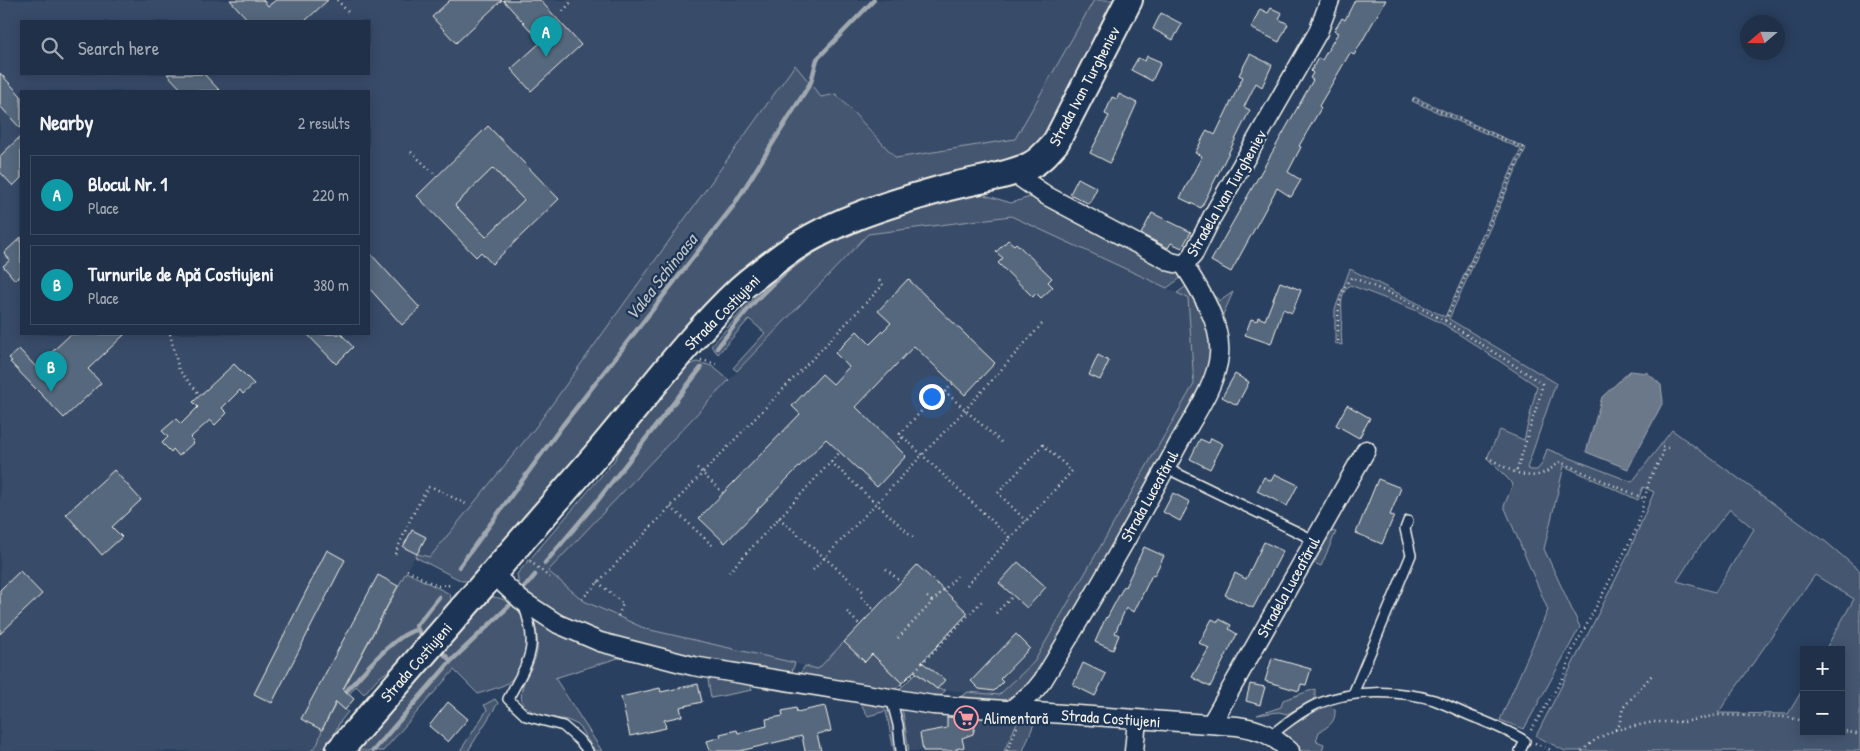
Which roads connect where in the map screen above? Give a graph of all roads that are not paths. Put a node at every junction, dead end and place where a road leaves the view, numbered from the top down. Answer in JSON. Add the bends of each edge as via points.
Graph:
{"nodes":[{"id":1,"x":1129,"y":0,"type":"edge"},
{"id":2,"x":1330,"y":0,"type":"edge"},
{"id":3,"x":1022,"y":168,"type":"junction"},
{"id":4,"x":1184,"y":265,"type":"junction"},
{"id":5,"x":1366,"y":450,"type":"dead end"},
{"id":6,"x":1166,"y":468,"type":"junction"},
{"id":7,"x":1408,"y":521,"type":"dead end"},
{"id":8,"x":1314,"y":540,"type":"junction"},
{"id":9,"x":493,"y":574,"type":"junction"},
{"id":10,"x":521,"y":600,"type":"junction"},
{"id":11,"x":1353,"y":694,"type":"junction"},
{"id":12,"x":891,"y":698,"type":"junction"},
{"id":13,"x":1017,"y":711,"type":"junction"},
{"id":14,"x":1137,"y":720,"type":"junction"},
{"id":15,"x":1211,"y":724,"type":"junction"},
{"id":16,"x":1270,"y":736,"type":"junction"},
{"id":17,"x":340,"y":751,"type":"edge"},
{"id":18,"x":588,"y":751,"type":"edge"},
{"id":19,"x":901,"y":751,"type":"edge"},
{"id":20,"x":1134,"y":751,"type":"edge"},
{"id":21,"x":1290,"y":751,"type":"edge"},
{"id":22,"x":1520,"y":751,"type":"edge"}],
"edges":[{"from":1,"to":3,"type":"street","name":"Strada Ivan Turgheniev","via":[[1056,142],[1046,154]]},
{"from":2,"to":4,"type":"street","name":"Stradela Ivan Turgheniev","via":[[1313,40],[1193,255]]},
{"from":3,"to":4,"type":"street","name":"Stradela Ivan Turgheniev","via":[[1047,196],[1171,262]]},
{"from":3,"to":9,"type":"street","name":"Strada Costiujeni","via":[[944,188],[873,211],[812,236],[740,288],[689,343],[600,452]]},
{"from":4,"to":6,"type":"street","name":"Strada Luceafărul","via":[[1209,308],[1220,353],[1212,382]]},
{"from":5,"to":8,"type":"street","name":"Stradela Luceafărul"},
{"from":6,"to":8,"type":"lane"},
{"from":6,"to":13,"type":"street","name":"Strada Luceafărul","via":[[1043,680]]},
{"from":7,"to":11,"type":"lane","via":[[1405,529],[1411,555]]},
{"from":8,"to":15,"type":"street","name":"Stradela Luceafărul"},
{"from":9,"to":10,"type":"street","name":"Strada Costiujeni"},
{"from":9,"to":17,"type":"street","name":"Strada Costiujeni"},
{"from":10,"to":12,"type":"street","name":"Strada Costiujeni","via":[[558,624],[600,642],[654,657]]},
{"from":10,"to":18,"type":"lane","name":"Strada Costiujeni","via":[[529,622],[532,646],[508,699],[526,716],[563,726]]},
{"from":11,"to":16,"type":"lane","via":[[1318,704]]},
{"from":11,"to":22,"type":"lane","via":[[1368,692],[1434,700],[1525,741]]},
{"from":12,"to":13,"type":"street","name":"Strada Costiujeni","via":[[933,705]]},
{"from":12,"to":19,"type":"lane"},
{"from":13,"to":14,"type":"street","name":"Strada Costiujeni"},
{"from":14,"to":15,"type":"street","name":"Strada Costiujeni"},
{"from":14,"to":20,"type":"street"},
{"from":15,"to":16,"type":"street","name":"Strada Costiujeni","via":[[1256,729]]},
{"from":16,"to":21,"type":"street","name":"Strada Costiujeni"}]}
